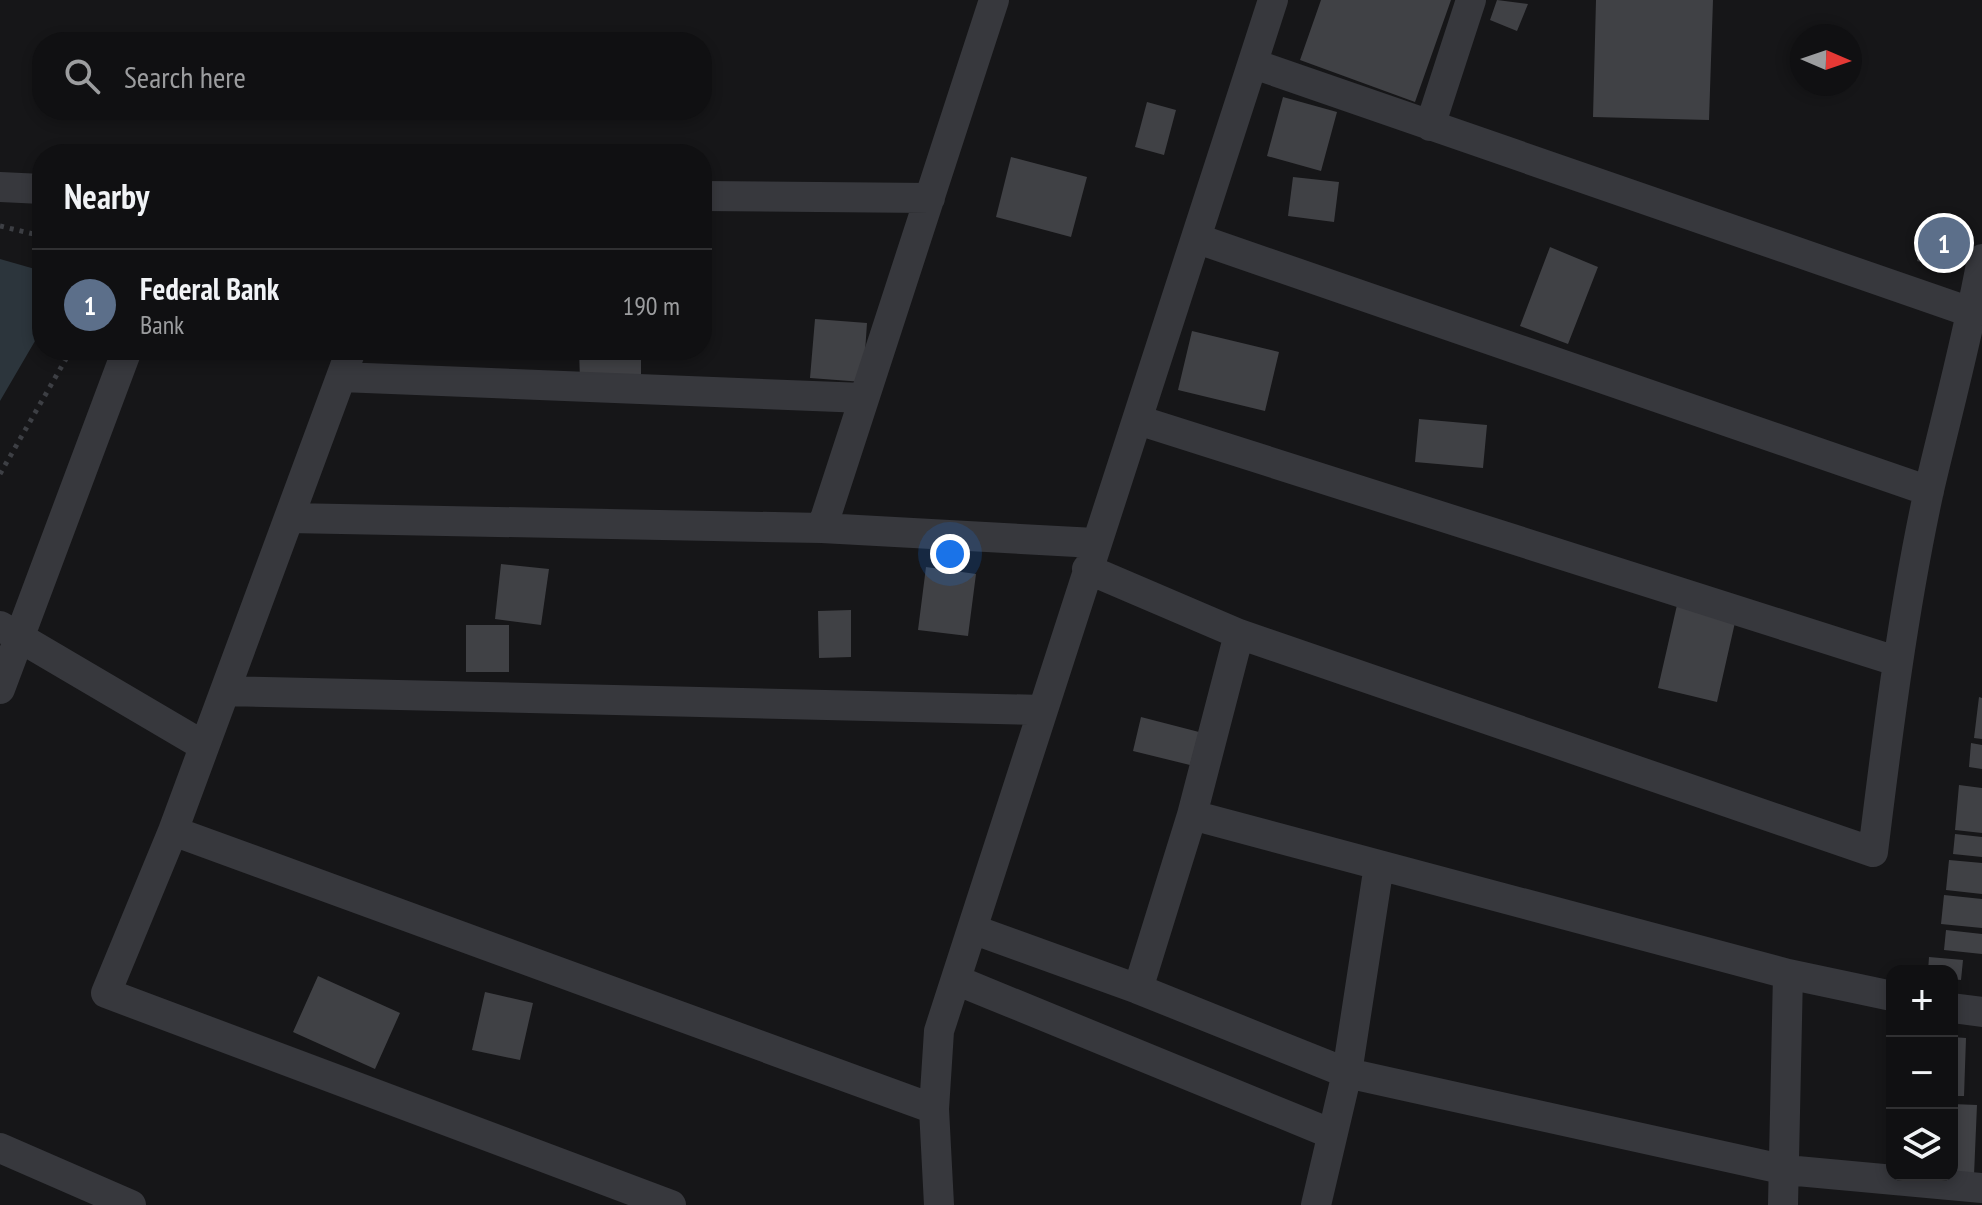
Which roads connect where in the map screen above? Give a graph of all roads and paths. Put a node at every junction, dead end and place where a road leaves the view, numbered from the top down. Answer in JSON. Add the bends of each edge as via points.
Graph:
{"nodes":[{"id":1,"x":994,"y":0,"type":"edge"},
{"id":2,"x":1273,"y":0,"type":"edge"},
{"id":3,"x":1471,"y":0,"type":"edge"},
{"id":4,"x":1254,"y":64,"type":"junction"},
{"id":5,"x":1430,"y":126,"type":"junction"},
{"id":6,"x":0,"y":187,"type":"edge"},
{"id":7,"x":32,"y":189,"type":"edge"},
{"id":8,"x":712,"y":196,"type":"edge"},
{"id":9,"x":930,"y":198,"type":"junction"},
{"id":10,"x":0,"y":226,"type":"edge"},
{"id":11,"x":32,"y":234,"type":"edge"},
{"id":12,"x":1198,"y":239,"type":"junction"},
{"id":13,"x":1982,"y":259,"type":"edge"},
{"id":14,"x":1973,"y":313,"type":"junction"},
{"id":15,"x":65,"y":360,"type":"edge"},
{"id":16,"x":123,"y":360,"type":"edge"},
{"id":17,"x":346,"y":363,"type":"edge"},
{"id":18,"x":864,"y":398,"type":"junction"},
{"id":19,"x":1138,"y":420,"type":"junction"},
{"id":20,"x":0,"y":474,"type":"edge"},
{"id":21,"x":1929,"y":491,"type":"junction"},
{"id":22,"x":289,"y":518,"type":"junction"},
{"id":23,"x":822,"y":528,"type":"junction"},
{"id":24,"x":1091,"y":556,"type":"junction"},
{"id":25,"x":10,"y":631,"type":"edge"},
{"id":26,"x":1239,"y":634,"type":"junction"},
{"id":27,"x":1896,"y":661,"type":"junction"},
{"id":28,"x":0,"y":689,"type":"edge"},
{"id":29,"x":225,"y":691,"type":"junction"},
{"id":30,"x":1043,"y":710,"type":"junction"},
{"id":31,"x":204,"y":746,"type":"junction"},
{"id":32,"x":1192,"y":815,"type":"junction"},
{"id":33,"x":173,"y":831,"type":"junction"},
{"id":34,"x":1379,"y":865,"type":"junction"},
{"id":35,"x":972,"y":929,"type":"junction"},
{"id":36,"x":1788,"y":974,"type":"junction"},
{"id":37,"x":956,"y":980,"type":"junction"},
{"id":38,"x":1138,"y":989,"type":"junction"},
{"id":39,"x":1886,"y":995,"type":"edge"},
{"id":40,"x":1958,"y":1009,"type":"edge"},
{"id":41,"x":1982,"y":1012,"type":"edge"},
{"id":42,"x":1347,"y":1073,"type":"junction"},
{"id":43,"x":934,"y":1109,"type":"junction"},
{"id":44,"x":1332,"y":1134,"type":"junction"},
{"id":45,"x":0,"y":1148,"type":"edge"},
{"id":46,"x":1786,"y":1170,"type":"junction"},
{"id":47,"x":1982,"y":1188,"type":"edge"},
{"id":48,"x":131,"y":1205,"type":"edge"},
{"id":49,"x":671,"y":1205,"type":"edge"},
{"id":50,"x":939,"y":1205,"type":"edge"},
{"id":51,"x":1316,"y":1205,"type":"edge"},
{"id":52,"x":1783,"y":1205,"type":"edge"}],
"edges":[{"from":1,"to":9,"type":"street"},
{"from":2,"to":4,"type":"street"},
{"from":3,"to":5,"type":"street"},
{"from":4,"to":5,"type":"street"},
{"from":4,"to":12,"type":"street"},
{"from":5,"to":14,"type":"street"},
{"from":6,"to":7,"type":"street"},
{"from":8,"to":9,"type":"street"},
{"from":9,"to":18,"type":"street"},
{"from":10,"to":11,"type":"path"},
{"from":12,"to":19,"type":"street"},
{"from":12,"to":21,"type":"street"},
{"from":13,"to":14,"type":"street"},
{"from":14,"to":21,"type":"street"},
{"from":15,"to":20,"type":"path"},
{"from":16,"to":25,"type":"street"},
{"from":17,"to":18,"type":"street"},
{"from":17,"to":22,"type":"street"},
{"from":18,"to":23,"type":"street"},
{"from":19,"to":24,"type":"street"},
{"from":19,"to":27,"type":"street"},
{"from":21,"to":27,"type":"street"},
{"from":22,"to":23,"type":"street"},
{"from":22,"to":29,"type":"street"},
{"from":23,"to":24,"type":"street"},
{"from":24,"to":26,"type":"street"},
{"from":24,"to":30,"type":"street"},
{"from":25,"to":28,"type":"street"},
{"from":25,"to":31,"type":"street"},
{"from":26,"to":27,"type":"street","via":[[1873,852]]},
{"from":26,"to":32,"type":"street"},
{"from":29,"to":30,"type":"street"},
{"from":29,"to":31,"type":"street"},
{"from":30,"to":35,"type":"street"},
{"from":31,"to":33,"type":"street"},
{"from":32,"to":34,"type":"street"},
{"from":32,"to":38,"type":"street"},
{"from":33,"to":43,"type":"street"},
{"from":33,"to":49,"type":"street","via":[[106,993]]},
{"from":34,"to":36,"type":"street"},
{"from":34,"to":42,"type":"street"},
{"from":35,"to":37,"type":"street"},
{"from":35,"to":38,"type":"street"},
{"from":36,"to":39,"type":"street"},
{"from":36,"to":46,"type":"street"},
{"from":37,"to":43,"type":"street","via":[[939,1031]]},
{"from":37,"to":44,"type":"street"},
{"from":38,"to":42,"type":"street"},
{"from":40,"to":41,"type":"street"},
{"from":42,"to":44,"type":"street"},
{"from":42,"to":46,"type":"street"},
{"from":43,"to":50,"type":"street"},
{"from":44,"to":51,"type":"street"},
{"from":45,"to":48,"type":"street"},
{"from":46,"to":47,"type":"street"},
{"from":46,"to":52,"type":"street"}]}
